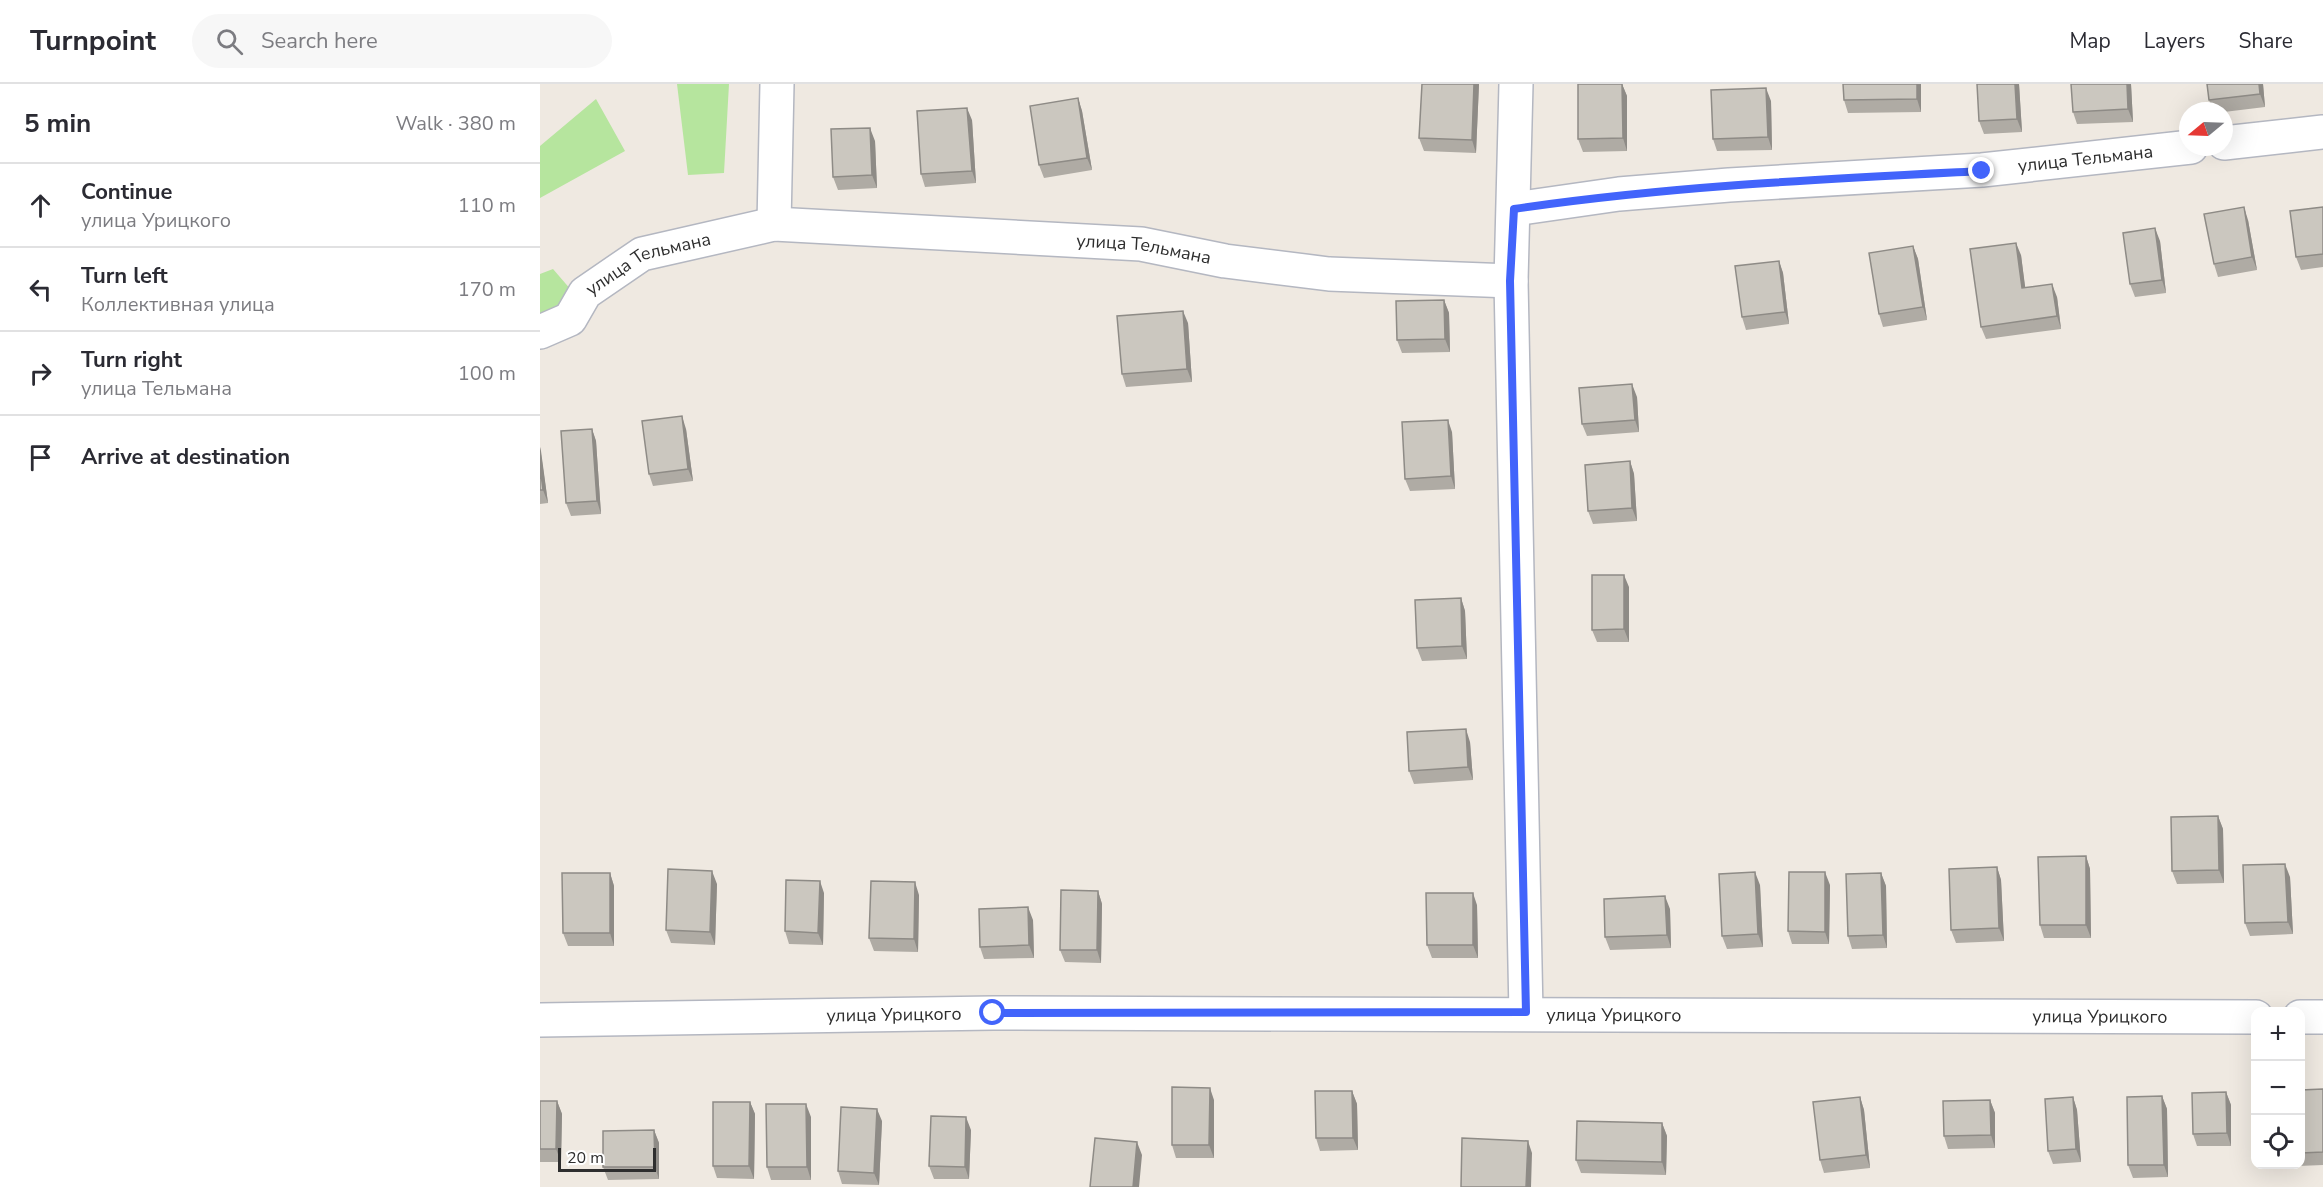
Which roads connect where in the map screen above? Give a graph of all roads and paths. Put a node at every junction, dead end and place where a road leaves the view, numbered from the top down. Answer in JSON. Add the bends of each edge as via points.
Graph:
{"nodes":[{"id":1,"x":777,"y":84,"type":"edge"},
{"id":2,"x":1516,"y":84,"type":"edge"},
{"id":3,"x":2323,"y":132,"type":"edge"},
{"id":4,"x":2233,"y":142,"type":"edge"},
{"id":5,"x":2179,"y":148,"type":"edge"},
{"id":6,"x":1514,"y":209,"type":"junction"},
{"id":7,"x":774,"y":224,"type":"junction"},
{"id":8,"x":1510,"y":281,"type":"junction"},
{"id":9,"x":540,"y":332,"type":"edge"},
{"id":10,"x":1526,"y":1012,"type":"junction"},
{"id":11,"x":2251,"y":1017,"type":"edge"},
{"id":12,"x":2305,"y":1017,"type":"edge"},
{"id":13,"x":2323,"y":1017,"type":"edge"},
{"id":14,"x":540,"y":1020,"type":"edge"}],
"edges":[{"from":1,"to":7,"type":"street"},
{"from":2,"to":6,"type":"street"},
{"from":3,"to":4,"type":"street"},
{"from":5,"to":6,"type":"street","name":"улица Тельмана","via":[[1982,171],[1619,194]]},
{"from":6,"to":8,"type":"street"},
{"from":7,"to":8,"type":"street","name":"улица Тельмана","via":[[1141,244],[1225,261],[1329,274]]},
{"from":7,"to":9,"type":"street","name":"улица Тельмана","via":[[642,254],[585,292],[570,319]]},
{"from":8,"to":10,"type":"street"},
{"from":10,"to":11,"type":"street","name":"улица Урицкого"},
{"from":10,"to":14,"type":"street","name":"улица Урицкого","via":[[993,1013]]},
{"from":12,"to":13,"type":"street"}]}
